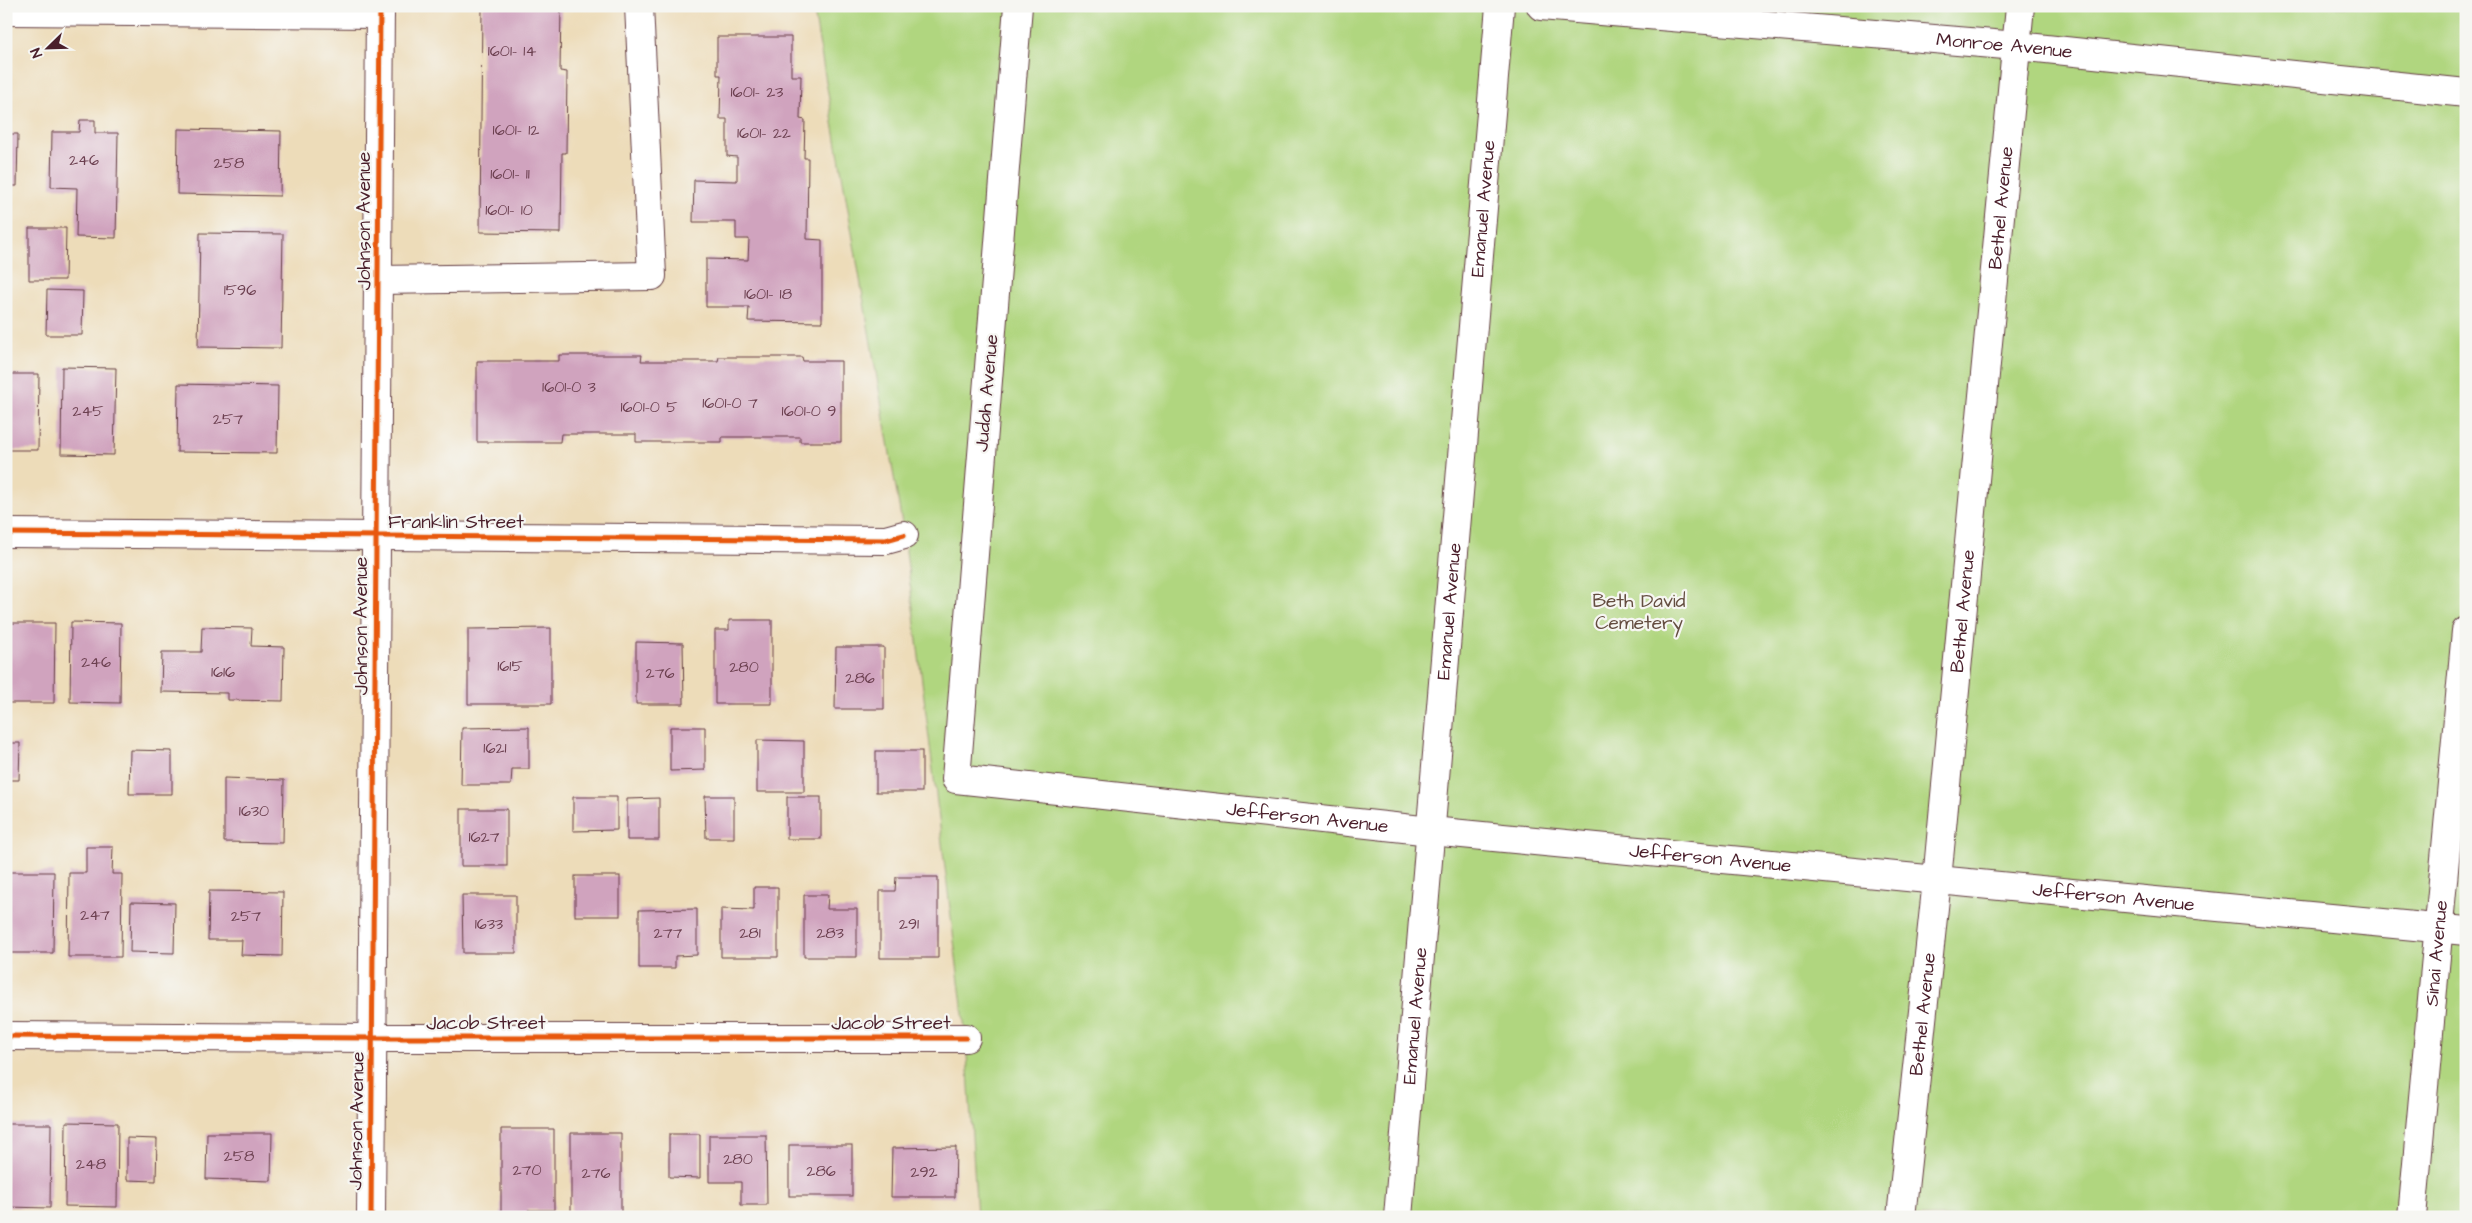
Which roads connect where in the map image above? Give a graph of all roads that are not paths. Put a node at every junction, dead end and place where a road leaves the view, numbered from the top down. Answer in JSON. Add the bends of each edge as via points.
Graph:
{"nodes":[{"id":1,"x":639,"y":6,"type":"edge"},
{"id":2,"x":1018,"y":6,"type":"edge"},
{"id":3,"x":1500,"y":6,"type":"edge"},
{"id":4,"x":1541,"y":6,"type":"edge"},
{"id":5,"x":2020,"y":6,"type":"edge"},
{"id":6,"x":380,"y":10,"type":"edge"},
{"id":7,"x":6,"y":11,"type":"edge"},
{"id":8,"x":2016,"y":46,"type":"junction"},
{"id":9,"x":2466,"y":93,"type":"edge"},
{"id":10,"x":378,"y":280,"type":"junction"},
{"id":11,"x":6,"y":533,"type":"edge"},
{"id":12,"x":904,"y":535,"type":"dead end"},
{"id":13,"x":377,"y":536,"type":"junction"},
{"id":14,"x":2466,"y":631,"type":"edge"},
{"id":15,"x":956,"y":779,"type":"joint"},
{"id":16,"x":1431,"y":831,"type":"junction"},
{"id":17,"x":1937,"y":880,"type":"junction"},
{"id":18,"x":2453,"y":930,"type":"edge"},
{"id":19,"x":6,"y":1036,"type":"edge"},
{"id":20,"x":373,"y":1038,"type":"junction"},
{"id":21,"x":966,"y":1038,"type":"dead end"},
{"id":22,"x":371,"y":1217,"type":"edge"},
{"id":23,"x":1398,"y":1217,"type":"edge"},
{"id":24,"x":1901,"y":1217,"type":"edge"},
{"id":25,"x":2412,"y":1217,"type":"edge"}],
"edges":[{"from":1,"to":10,"type":"street","via":[[652,276]]},
{"from":2,"to":15,"type":"street","name":"Judah Avenue"},
{"from":3,"to":16,"type":"street","name":"Emanuel Avenue"},
{"from":4,"to":8,"type":"street","name":"Monroe Avenue"},
{"from":5,"to":8,"type":"street","name":"Bethel Avenue"},
{"from":6,"to":7,"type":"street"},
{"from":6,"to":10,"type":"street","name":"Johnson Avenue"},
{"from":8,"to":9,"type":"street","name":"Monroe Avenue"},
{"from":8,"to":17,"type":"street","name":"Bethel Avenue"},
{"from":10,"to":13,"type":"street","name":"Johnson Avenue"},
{"from":11,"to":13,"type":"street","name":"Franklin Street"},
{"from":12,"to":13,"type":"street","name":"Franklin Street","via":[[886,540]]},
{"from":13,"to":20,"type":"street","name":"Johnson Avenue"},
{"from":14,"to":18,"type":"street","name":"Sinai Avenue"},
{"from":15,"to":16,"type":"street","name":"Jefferson Avenue"},
{"from":16,"to":17,"type":"street","name":"Jefferson Avenue"},
{"from":16,"to":23,"type":"street","name":"Emanuel Avenue"},
{"from":17,"to":18,"type":"street","name":"Jefferson Avenue"},
{"from":17,"to":24,"type":"street","name":"Bethel Avenue"},
{"from":18,"to":25,"type":"street","name":"Sinai Avenue"},
{"from":19,"to":20,"type":"street","name":"Jacob Street"},
{"from":20,"to":21,"type":"street","name":"Jacob Street"},
{"from":20,"to":22,"type":"street","name":"Johnson Avenue"}]}
